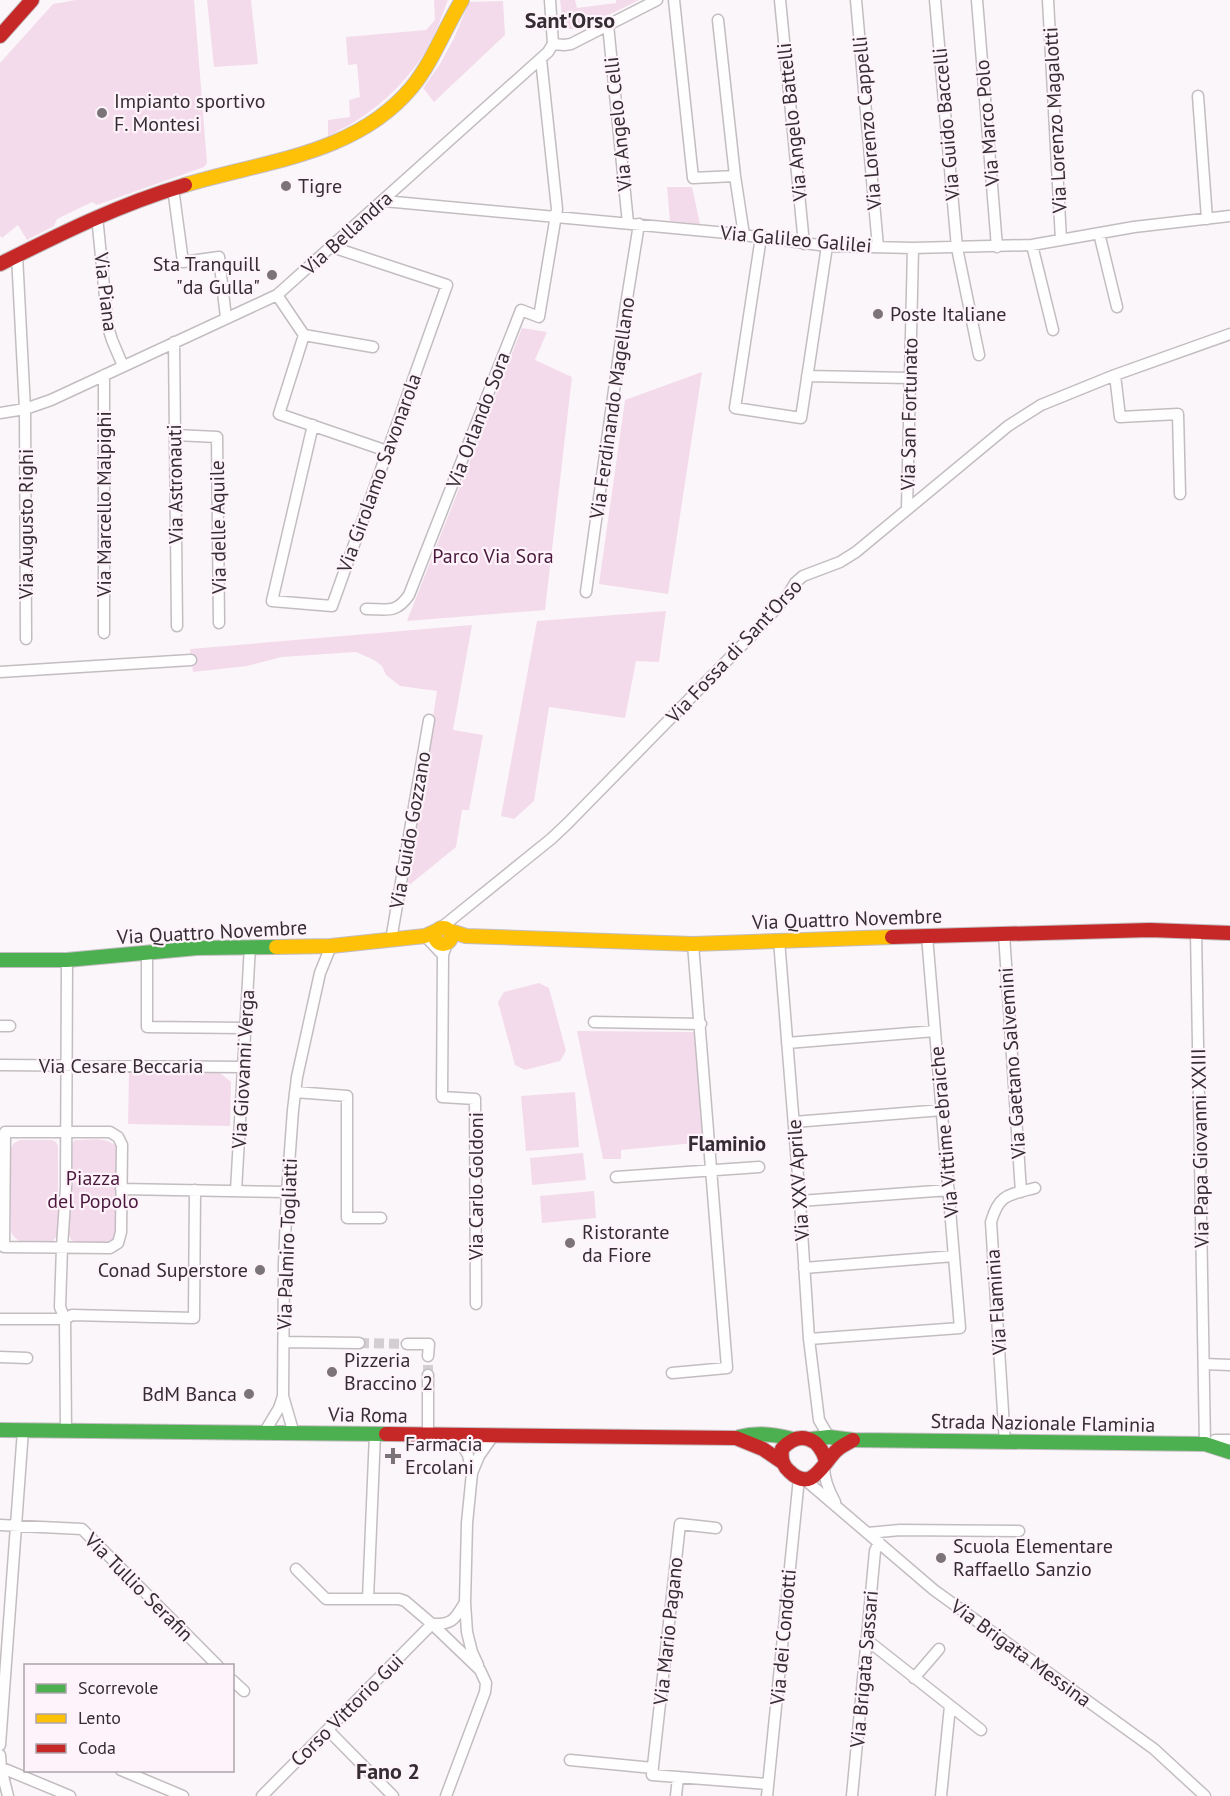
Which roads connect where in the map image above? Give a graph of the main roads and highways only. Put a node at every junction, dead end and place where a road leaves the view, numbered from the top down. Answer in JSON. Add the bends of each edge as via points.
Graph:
{"nodes":[{"id":1,"x":16,"y":0,"type":"edge"},
{"id":2,"x":32,"y":0,"type":"edge"},
{"id":3,"x":462,"y":0,"type":"edge"},
{"id":4,"x":0,"y":19,"type":"edge"},
{"id":5,"x":0,"y":36,"type":"edge"},
{"id":6,"x":0,"y":264,"type":"edge"},
{"id":7,"x":1230,"y":933,"type":"edge"},
{"id":8,"x":0,"y":960,"type":"edge"},
{"id":9,"x":0,"y":1430,"type":"edge"},
{"id":10,"x":736,"y":1438,"type":"junction"},
{"id":11,"x":792,"y":1439,"type":"junction"},
{"id":12,"x":812,"y":1439,"type":"junction"},
{"id":13,"x":853,"y":1440,"type":"junction"},
{"id":14,"x":1230,"y":1452,"type":"edge"},
{"id":15,"x":782,"y":1462,"type":"junction"},
{"id":16,"x":825,"y":1464,"type":"junction"}],
"edges":[{"from":1,"to":4,"type":"main road"},
{"from":2,"to":5,"type":"main road"},
{"from":3,"to":6,"type":"main road","via":[[419,78],[372,123],[349,137],[323,148],[173,188],[97,216]]},
{"from":7,"to":8,"type":"main road","name":"Via Quattro Novembre","via":[[1150,930],[693,944],[466,936],[326,946],[197,948],[67,960]]},
{"from":9,"to":10,"type":"main road","name":"Via Roma"},
{"from":10,"to":11,"type":"main road","name":"Via Roma","via":[[748,1434]]},
{"from":10,"to":15,"type":"main road","name":"Via Roma","via":[[756,1445]]},
{"from":11,"to":12,"type":"main road","name":"Strada Nazionale Flaminia"},
{"from":11,"to":15,"type":"main road","via":[[782,1449]]},
{"from":12,"to":13,"type":"main road","name":"Strada Nazionale Flaminia"},
{"from":12,"to":16,"type":"main road","via":[[822,1449]]},
{"from":13,"to":14,"type":"main road","name":"Strada Nazionale Flaminia","via":[[1210,1442]]},
{"from":13,"to":16,"type":"main road","via":[[836,1450]]},
{"from":15,"to":16,"type":"main road","via":[[801,1478],[815,1476]]}]}
